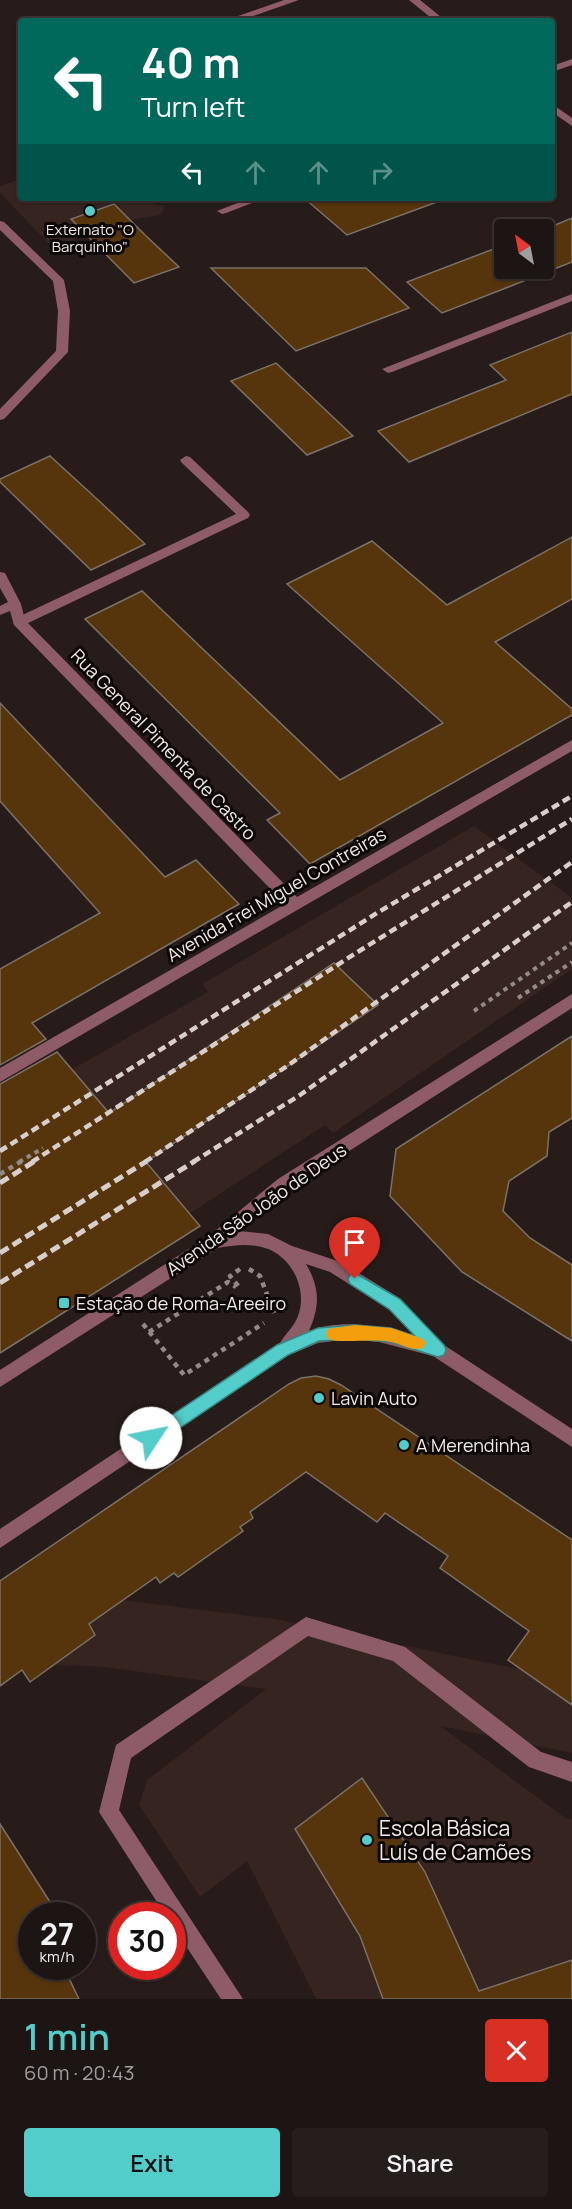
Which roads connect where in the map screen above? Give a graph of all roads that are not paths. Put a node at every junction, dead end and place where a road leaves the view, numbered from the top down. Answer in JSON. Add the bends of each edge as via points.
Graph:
{"nodes":[{"id":1,"x":294,"y":0,"type":"edge"},
{"id":2,"x":414,"y":0,"type":"edge"},
{"id":3,"x":238,"y":18,"type":"edge"},
{"id":4,"x":437,"y":18,"type":"edge"},
{"id":5,"x":572,"y":62,"type":"edge"},
{"id":6,"x":555,"y":68,"type":"edge"},
{"id":7,"x":572,"y":107,"type":"edge"},
{"id":8,"x":555,"y":110,"type":"edge"},
{"id":9,"x":572,"y":123,"type":"edge"},
{"id":10,"x":252,"y":201,"type":"edge"},
{"id":11,"x":222,"y":212,"type":"dead end"},
{"id":12,"x":0,"y":224,"type":"edge"},
{"id":13,"x":572,"y":297,"type":"edge"},
{"id":14,"x":388,"y":369,"type":"dead end"},
{"id":15,"x":0,"y":416,"type":"edge"},
{"id":16,"x":186,"y":460,"type":"dead end"},
{"id":17,"x":0,"y":576,"type":"edge"},
{"id":18,"x":15,"y":604,"type":"junction"},
{"id":19,"x":0,"y":611,"type":"edge"},
{"id":20,"x":20,"y":622,"type":"junction"},
{"id":21,"x":572,"y":745,"type":"edge"},
{"id":22,"x":295,"y":905,"type":"junction"},
{"id":23,"x":572,"y":1000,"type":"edge"},
{"id":24,"x":0,"y":1076,"type":"edge"},
{"id":25,"x":215,"y":1241,"type":"junction"},
{"id":26,"x":287,"y":1251,"type":"junction"},
{"id":27,"x":283,"y":1350,"type":"junction"},
{"id":28,"x":438,"y":1350,"type":"junction"},
{"id":29,"x":0,"y":1378,"type":"edge"},
{"id":30,"x":572,"y":1439,"type":"edge"},
{"id":31,"x":0,"y":1539,"type":"edge"},
{"id":32,"x":572,"y":1772,"type":"edge"},
{"id":33,"x":233,"y":1999,"type":"edge"}],
"edges":[{"from":1,"to":3,"type":"street"},
{"from":2,"to":4,"type":"street"},
{"from":5,"to":6,"type":"street"},
{"from":7,"to":8,"type":"street"},
{"from":8,"to":9,"type":"street"},
{"from":10,"to":11,"type":"street"},
{"from":12,"to":15,"type":"street","via":[[58,280],[64,310],[62,352]]},
{"from":13,"to":14,"type":"street"},
{"from":16,"to":20,"type":"street","via":[[244,515]]},
{"from":17,"to":18,"type":"street","name":"Rua General Pimenta de Castro"},
{"from":18,"to":19,"type":"street"},
{"from":18,"to":20,"type":"street","name":"Rua General Pimenta de Castro"},
{"from":20,"to":22,"type":"street","name":"Rua General Pimenta de Castro"},
{"from":21,"to":22,"type":"street","name":"Avenida Frei Miguel Contreiras"},
{"from":22,"to":24,"type":"street","name":"Avenida Frei Miguel Contreiras"},
{"from":23,"to":25,"type":"street","name":"Avenida São João de Deus","via":[[284,1184]]},
{"from":25,"to":26,"type":"street","via":[[244,1237],[268,1241]]},
{"from":25,"to":29,"type":"street","name":"Avenida São João de Deus"},
{"from":26,"to":27,"type":"street","via":[[308,1284],[309,1306],[301,1332]]},
{"from":26,"to":28,"type":"street","via":[[335,1267],[395,1304]]},
{"from":27,"to":28,"type":"street","via":[[318,1335],[355,1332],[391,1335]]},
{"from":27,"to":31,"type":"street"},
{"from":28,"to":30,"type":"street"},
{"from":32,"to":33,"type":"street","via":[[536,1760],[398,1653],[306,1626],[123,1752],[109,1812]]}]}
